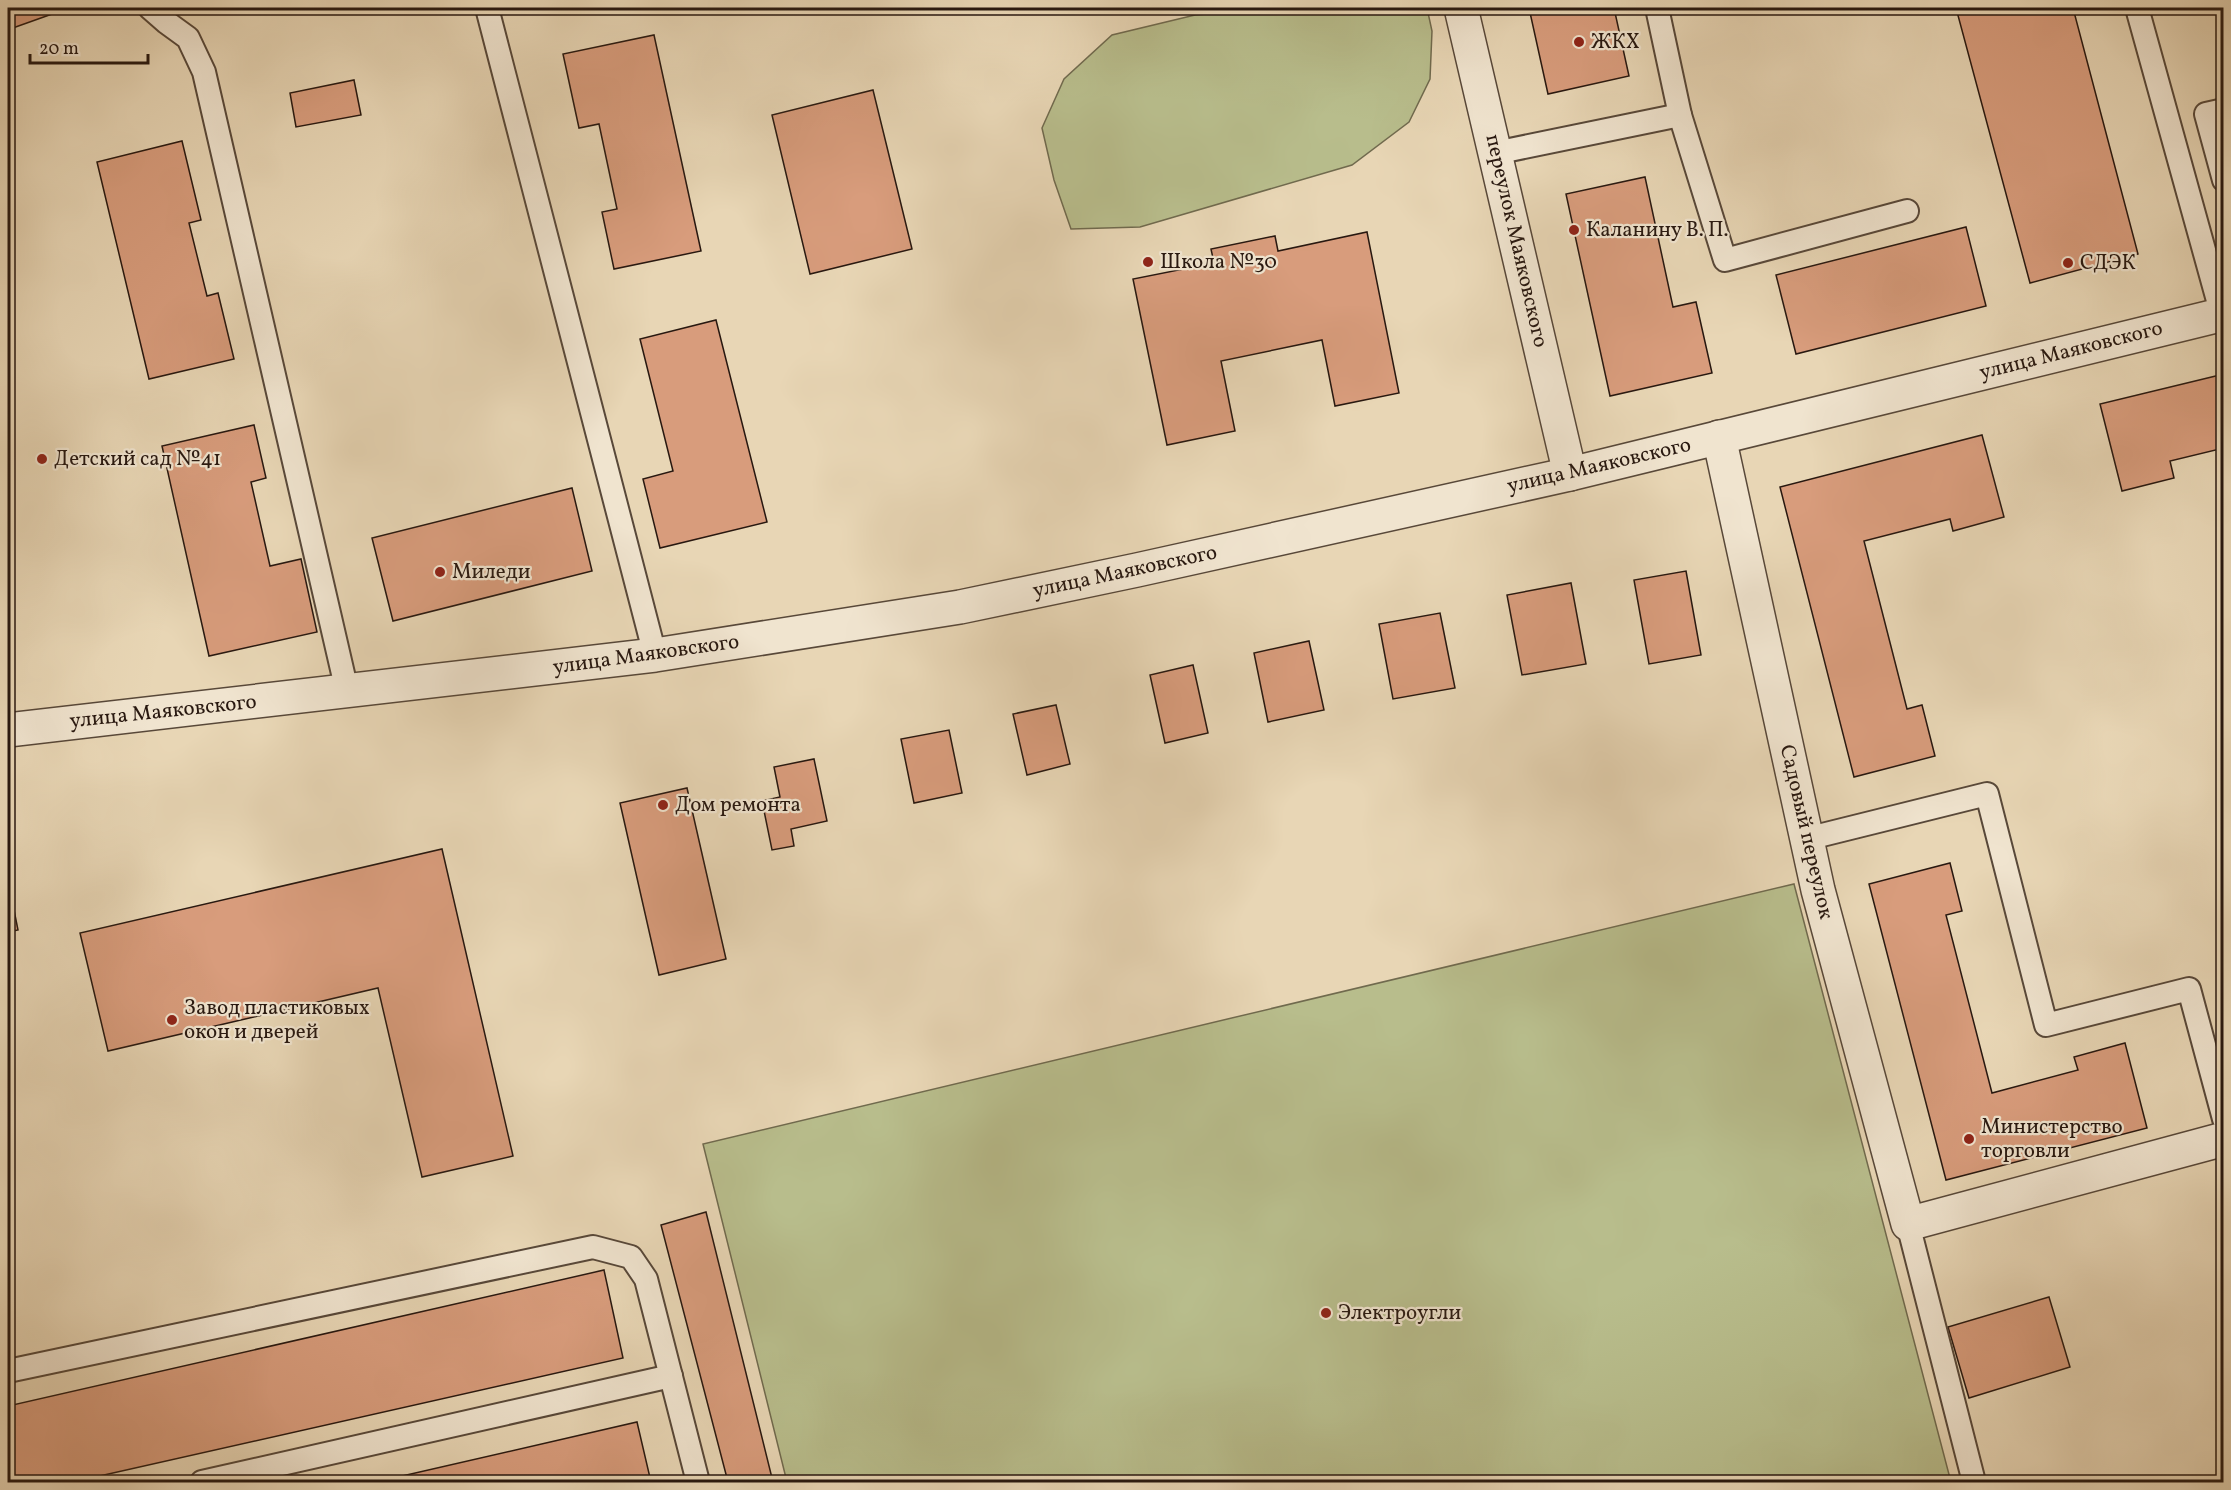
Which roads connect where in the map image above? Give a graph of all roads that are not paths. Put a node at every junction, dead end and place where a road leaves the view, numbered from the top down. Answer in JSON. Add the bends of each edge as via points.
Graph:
{"nodes":[{"id":1,"x":150,"y":8,"type":"edge"},
{"id":2,"x":487,"y":8,"type":"edge"},
{"id":3,"x":1461,"y":8,"type":"edge"},
{"id":4,"x":1657,"y":8,"type":"edge"},
{"id":5,"x":2137,"y":8,"type":"edge"},
{"id":6,"x":2223,"y":110,"type":"edge"},
{"id":7,"x":1680,"y":115,"type":"junction"},
{"id":8,"x":1495,"y":153,"type":"junction"},
{"id":9,"x":2223,"y":180,"type":"edge"},
{"id":10,"x":1907,"y":211,"type":"dead end"},
{"id":11,"x":2223,"y":315,"type":"edge"},
{"id":12,"x":1719,"y":437,"type":"junction"},
{"id":13,"x":1570,"y":474,"type":"junction"},
{"id":14,"x":655,"y":655,"type":"junction"},
{"id":15,"x":347,"y":691,"type":"junction"},
{"id":16,"x":8,"y":730,"type":"edge"},
{"id":17,"x":1806,"y":839,"type":"junction"},
{"id":18,"x":2223,"y":1119,"type":"edge"},
{"id":19,"x":2223,"y":1139,"type":"edge"},
{"id":20,"x":1908,"y":1224,"type":"junction"},
{"id":21,"x":8,"y":1371,"type":"edge"},
{"id":22,"x":670,"y":1376,"type":"junction"},
{"id":23,"x":202,"y":1482,"type":"edge"},
{"id":24,"x":698,"y":1482,"type":"edge"},
{"id":25,"x":1974,"y":1482,"type":"edge"}],
"edges":[{"from":1,"to":15,"type":"lane","via":[[188,38],[204,72]]},
{"from":2,"to":14,"type":"lane"},
{"from":3,"to":8,"type":"street","name":"переулок Маяковского"},
{"from":4,"to":7,"type":"lane"},
{"from":5,"to":11,"type":"lane"},
{"from":6,"to":9,"type":"lane","via":[[2206,114]]},
{"from":7,"to":8,"type":"lane"},
{"from":7,"to":10,"type":"lane","via":[[1725,260]]},
{"from":8,"to":13,"type":"street","name":"переулок Маяковского"},
{"from":11,"to":12,"type":"street","name":"улица Маяковского"},
{"from":12,"to":13,"type":"street","name":"улица Маяковского"},
{"from":12,"to":17,"type":"street","name":"Садовый переулок"},
{"from":13,"to":14,"type":"street","name":"улица Маяковского","via":[[960,607]]},
{"from":14,"to":15,"type":"street","name":"улица Маяковского"},
{"from":15,"to":16,"type":"street","name":"улица Маяковского"},
{"from":17,"to":18,"type":"lane","via":[[1986,794],[2046,1025],[2189,989]]},
{"from":17,"to":20,"type":"street","name":"Садовый переулок"},
{"from":19,"to":20,"type":"street"},
{"from":20,"to":25,"type":"lane"},
{"from":21,"to":22,"type":"lane","via":[[593,1246],[631,1257],[646,1279]]},
{"from":22,"to":23,"type":"lane"},
{"from":22,"to":24,"type":"lane"}]}
